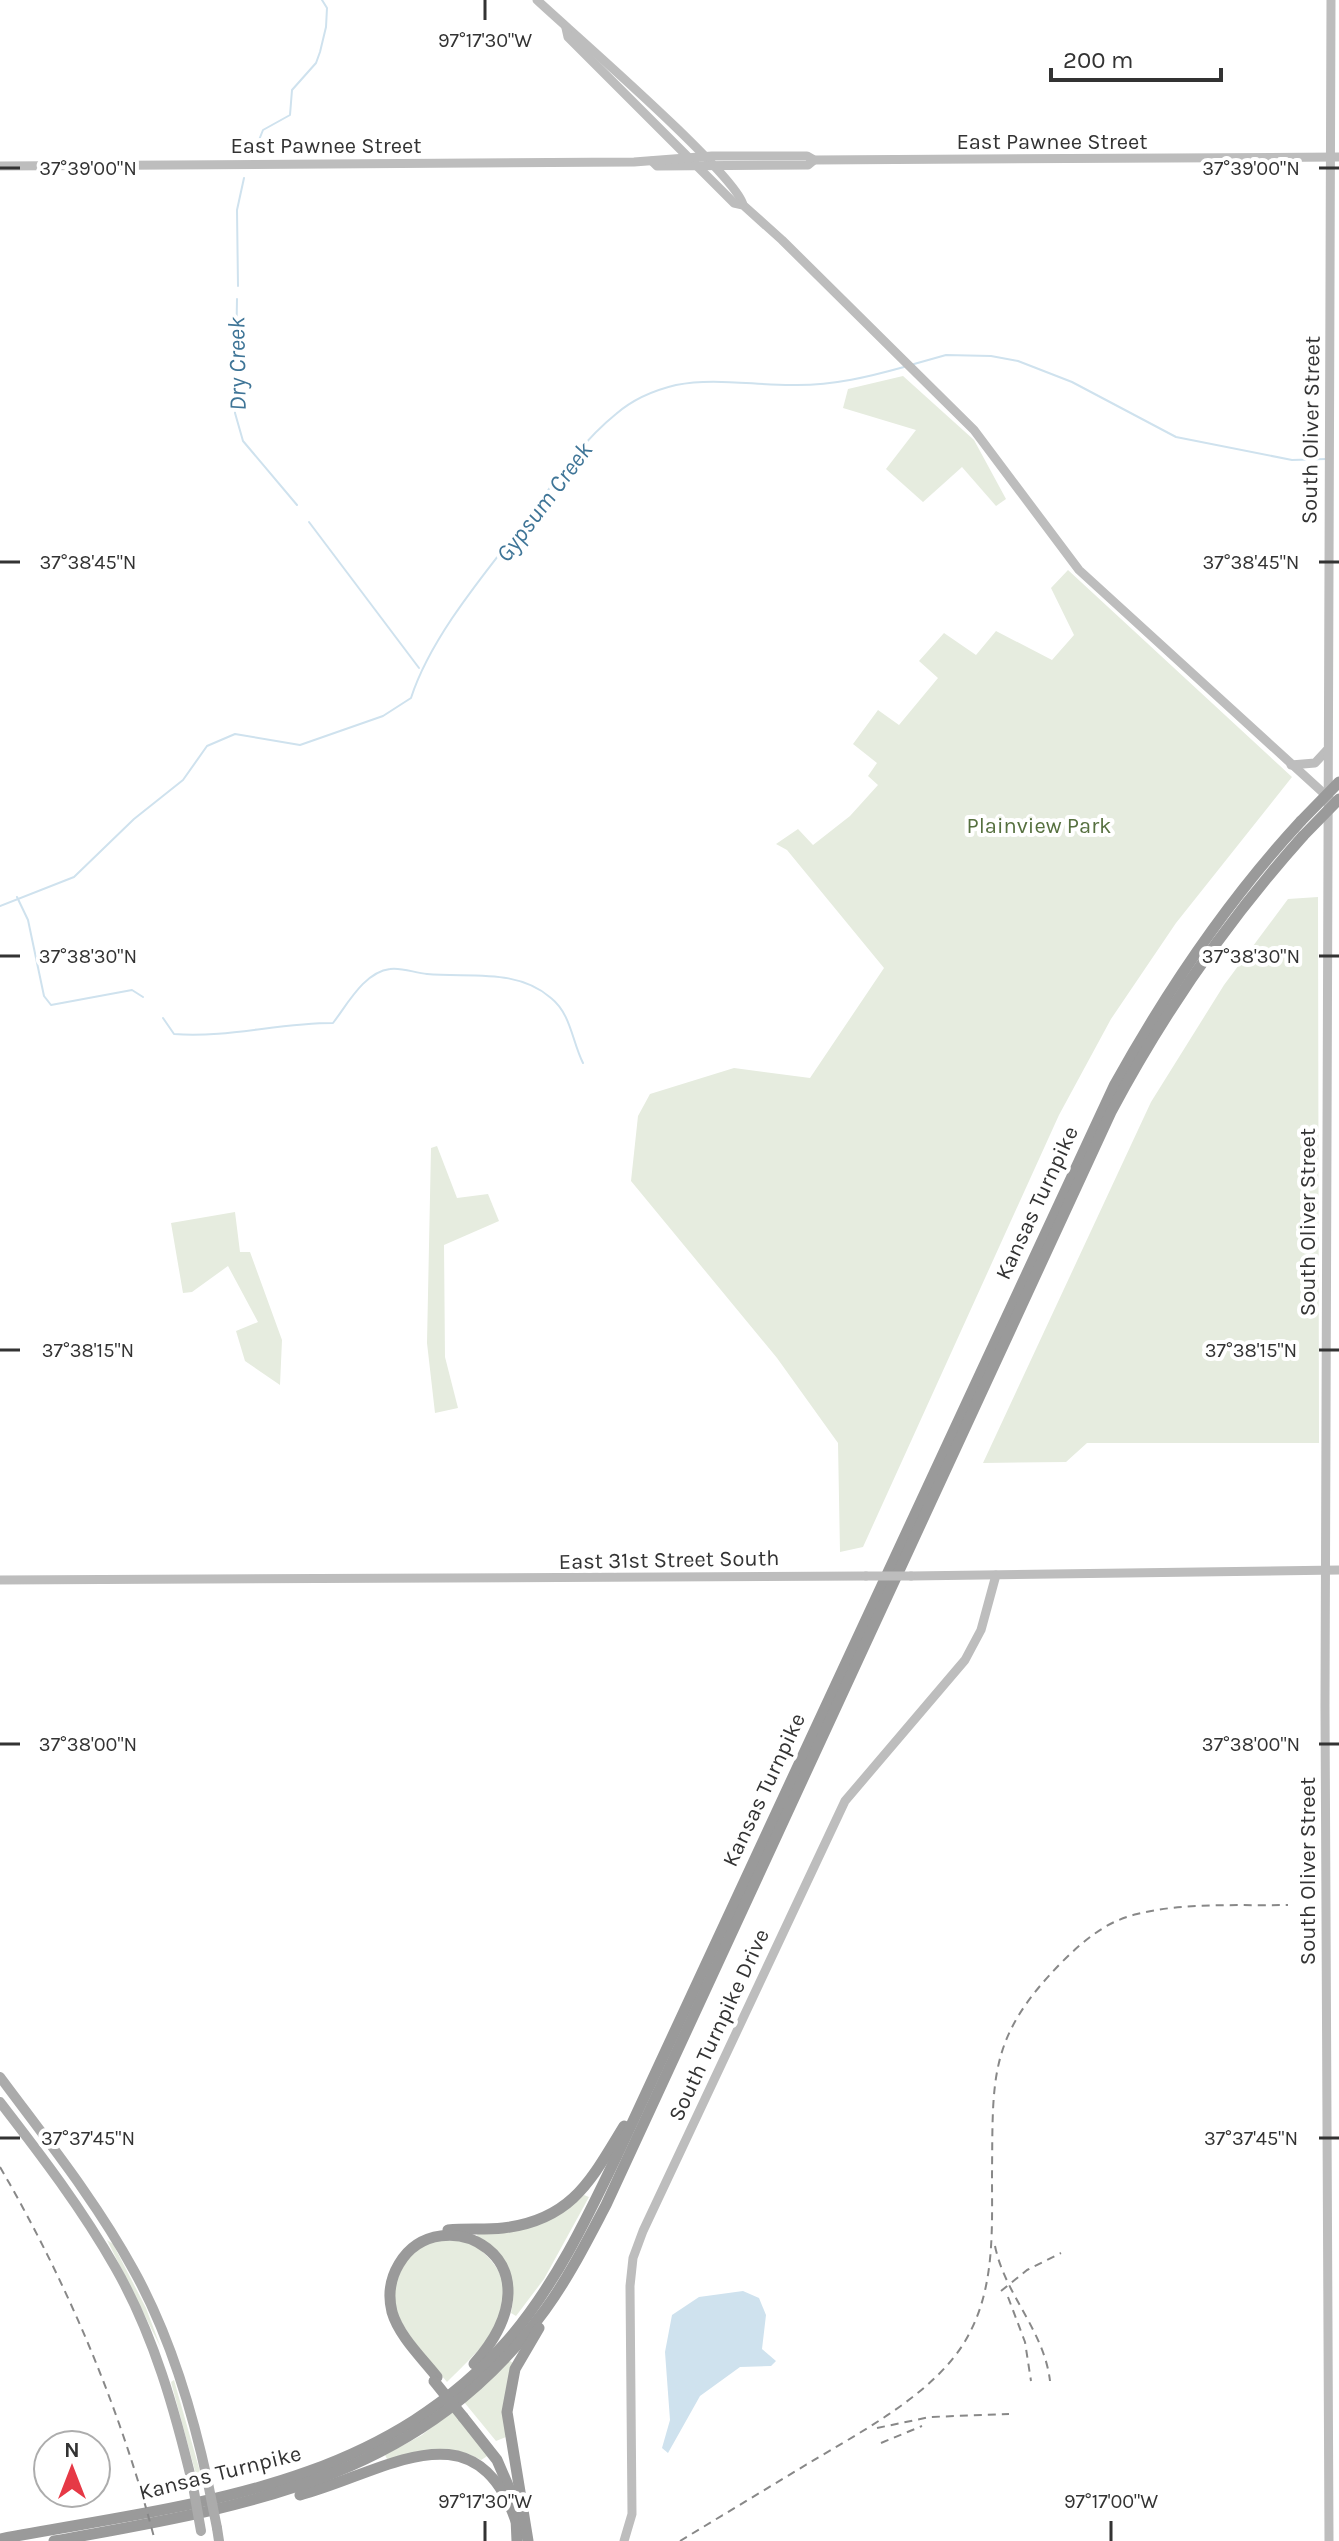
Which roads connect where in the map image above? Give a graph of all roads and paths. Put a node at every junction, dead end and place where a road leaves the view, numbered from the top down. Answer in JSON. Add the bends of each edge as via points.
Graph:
{"nodes":[{"id":1,"x":537,"y":0,"type":"edge"},
{"id":2,"x":1331,"y":0,"type":"edge"},
{"id":3,"x":566,"y":28,"type":"junction"},
{"id":4,"x":670,"y":138,"type":"junction"},
{"id":5,"x":690,"y":157,"type":"junction"},
{"id":6,"x":1335,"y":157,"type":"edge"},
{"id":7,"x":665,"y":158,"type":"junction"},
{"id":8,"x":814,"y":160,"type":"junction"},
{"id":9,"x":652,"y":161,"type":"junction"},
{"id":10,"x":700,"y":161,"type":"junction"},
{"id":11,"x":710,"y":165,"type":"junction"},
{"id":12,"x":735,"y":165,"type":"junction"},
{"id":13,"x":0,"y":166,"type":"edge"},
{"id":14,"x":729,"y":184,"type":"junction"},
{"id":15,"x":743,"y":205,"type":"junction"},
{"id":16,"x":1327,"y":750,"type":"junction"},
{"id":17,"x":1291,"y":765,"type":"junction"},
{"id":18,"x":1339,"y":782,"type":"edge"},
{"id":19,"x":1333,"y":797,"type":"edge"},
{"id":20,"x":1339,"y":806,"type":"edge"},
{"id":21,"x":1339,"y":1570,"type":"edge"},
{"id":22,"x":1325,"y":1571,"type":"junction"},
{"id":23,"x":996,"y":1575,"type":"junction"},
{"id":24,"x":0,"y":1580,"type":"edge"},
{"id":25,"x":0,"y":2077,"type":"edge"},
{"id":26,"x":0,"y":2102,"type":"edge"},
{"id":27,"x":640,"y":2102,"type":"junction"},
{"id":28,"x":580,"y":2255,"type":"junction"},
{"id":29,"x":436,"y":2379,"type":"junction"},
{"id":30,"x":465,"y":2415,"type":"junction"},
{"id":31,"x":322,"y":2469,"type":"junction"},
{"id":32,"x":516,"y":2476,"type":"junction"},
{"id":33,"x":229,"y":2508,"type":"junction"},
{"id":34,"x":517,"y":2524,"type":"junction"},
{"id":35,"x":59,"y":2536,"type":"edge"},
{"id":36,"x":202,"y":2536,"type":"edge"},
{"id":37,"x":0,"y":2539,"type":"edge"},
{"id":38,"x":219,"y":2541,"type":"edge"},
{"id":39,"x":517,"y":2541,"type":"edge"},
{"id":40,"x":528,"y":2541,"type":"edge"},
{"id":41,"x":624,"y":2541,"type":"edge"},
{"id":42,"x":1329,"y":2541,"type":"edge"}],
"edges":[{"from":1,"to":3,"type":"main road"},
{"from":2,"to":6,"type":"main road","name":"South Oliver Street"},
{"from":3,"to":4,"type":"main road","via":[[568,37]]},
{"from":3,"to":10,"type":"main road"},
{"from":4,"to":5,"type":"main road"},
{"from":4,"to":7,"type":"main road"},
{"from":5,"to":7,"type":"main road","name":"East Pawnee Street"},
{"from":5,"to":10,"type":"main road"},
{"from":6,"to":8,"type":"main road","name":"East Pawnee Street"},
{"from":6,"to":16,"type":"main road","name":"South Oliver Street"},
{"from":7,"to":9,"type":"main road","name":"East Pawnee Street"},
{"from":8,"to":10,"type":"main road","name":"East Pawnee Street","via":[[807,156]]},
{"from":8,"to":12,"type":"main road","name":"East Pawnee Street","via":[[808,165]]},
{"from":9,"to":10,"type":"main road","name":"East Pawnee Street","via":[[657,166]]},
{"from":9,"to":13,"type":"main road","name":"East Pawnee Street"},
{"from":10,"to":11,"type":"main road","name":"East Pawnee Street"},
{"from":10,"to":15,"type":"main road","via":[[734,203]]},
{"from":11,"to":12,"type":"main road","name":"East Pawnee Street"},
{"from":11,"to":14,"type":"main road"},
{"from":12,"to":14,"type":"main road"},
{"from":14,"to":15,"type":"main road"},
{"from":15,"to":17,"type":"main road","via":[[974,430],[1079,570]]},
{"from":16,"to":17,"type":"main road","via":[[1315,763]]},
{"from":16,"to":19,"type":"main road","name":"South Oliver Street"},
{"from":17,"to":19,"type":"main road"},
{"from":18,"to":27,"type":"highway","name":"Kansas Turnpike","bridge":true,"via":[[1209,934],[1114,1086]]},
{"from":19,"to":20,"type":"main road"},
{"from":19,"to":22,"type":"main road","name":"South Oliver Street"},
{"from":19,"to":28,"type":"highway","name":"Kansas Turnpike","bridge":true,"via":[[1189,981],[1111,1112]]},
{"from":21,"to":22,"type":"main road","name":"East 31st Street South"},
{"from":22,"to":23,"type":"main road","name":"East 31st Street South"},
{"from":22,"to":42,"type":"main road","name":"South Oliver Street"},
{"from":23,"to":24,"type":"main road","name":"East 31st Street South","bridge":true},
{"from":23,"to":41,"type":"main road","name":"South Turnpike Drive","via":[[981,1630],[965,1660],[845,1801],[643,2231],[630,2279],[632,2514]]},
{"from":25,"to":38,"type":"main road","bridge":true,"via":[[134,2269],[178,2371]]},
{"from":26,"to":36,"type":"main road","bridge":true,"via":[[69,2192],[117,2269],[163,2377]]},
{"from":27,"to":29,"type":"highway","via":[[597,2173],[555,2213],[514,2227],[431,2233],[397,2258],[385,2286],[386,2311],[397,2335]]},
{"from":27,"to":31,"type":"highway","name":"Kansas Turnpike","via":[[585,2223],[508,2340],[410,2425]]},
{"from":28,"to":32,"type":"highway","via":[[510,2383],[507,2426]]},
{"from":28,"to":33,"type":"highway","name":"Kansas Turnpike","via":[[525,2335],[446,2411],[345,2470]]},
{"from":29,"to":30,"type":"highway","bridge":true},
{"from":29,"to":31,"type":"highway","via":[[398,2325],[390,2291],[396,2268],[411,2250],[433,2238],[458,2236],[481,2244],[504,2269],[510,2293],[505,2321],[485,2352],[441,2394]]},
{"from":30,"to":32,"type":"highway"},
{"from":30,"to":34,"type":"highway","via":[[506,2477]]},
{"from":31,"to":35,"type":"highway","name":"Kansas Turnpike"},
{"from":32,"to":40,"type":"highway"},
{"from":33,"to":34,"type":"highway","via":[[284,2499],[442,2452],[489,2471],[507,2494]]},
{"from":33,"to":35,"type":"highway","name":"Kansas Turnpike"},
{"from":34,"to":39,"type":"highway"},
{"from":35,"to":37,"type":"highway","name":"Kansas Turnpike"}]}
